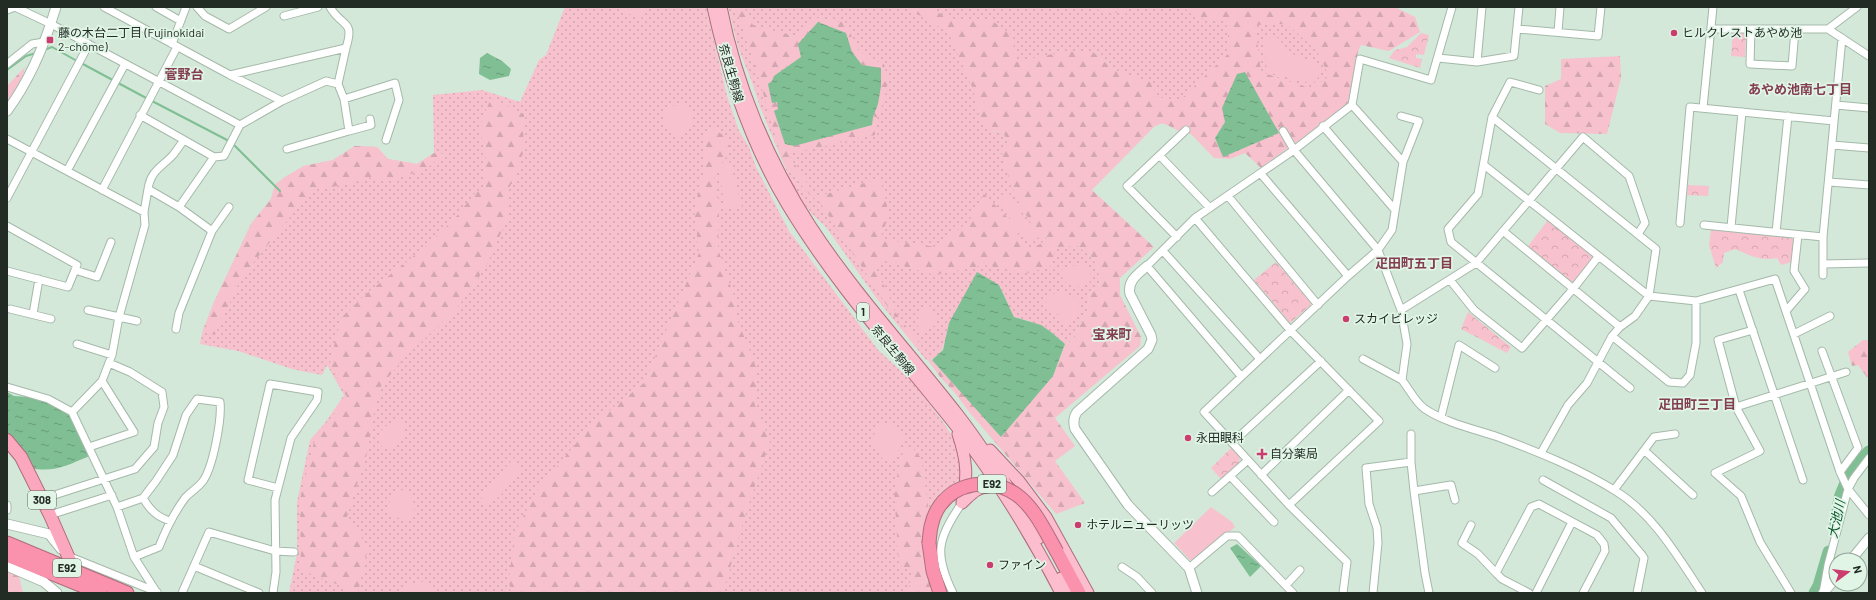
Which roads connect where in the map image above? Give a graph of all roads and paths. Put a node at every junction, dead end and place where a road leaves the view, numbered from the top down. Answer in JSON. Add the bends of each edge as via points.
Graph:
{"nodes":[{"id":1,"x":15,"y":7,"type":"edge"},
{"id":2,"x":56,"y":7,"type":"edge"},
{"id":3,"x":104,"y":7,"type":"edge"},
{"id":4,"x":156,"y":7,"type":"edge"},
{"id":5,"x":186,"y":7,"type":"edge"},
{"id":6,"x":197,"y":7,"type":"edge"},
{"id":7,"x":266,"y":7,"type":"edge"},
{"id":8,"x":318,"y":7,"type":"edge"},
{"id":9,"x":330,"y":7,"type":"edge"},
{"id":10,"x":713,"y":7,"type":"edge"},
{"id":11,"x":722,"y":7,"type":"edge"},
{"id":12,"x":1452,"y":7,"type":"edge"},
{"id":13,"x":1482,"y":7,"type":"edge"},
{"id":14,"x":1519,"y":7,"type":"edge"},
{"id":15,"x":1560,"y":7,"type":"edge"},
{"id":16,"x":1601,"y":7,"type":"edge"},
{"id":17,"x":1712,"y":7,"type":"edge"},
{"id":18,"x":1857,"y":7,"type":"edge"},
{"id":19,"x":7,"y":10,"type":"edge"},
{"id":20,"x":1845,"y":11,"type":"edge"},
{"id":21,"x":284,"y":16,"type":"dead end"},
{"id":22,"x":179,"y":20,"type":"junction"},
{"id":23,"x":51,"y":24,"type":"junction"},
{"id":24,"x":1517,"y":29,"type":"junction"},
{"id":25,"x":1710,"y":29,"type":"junction"},
{"id":26,"x":1751,"y":29,"type":"junction"},
{"id":27,"x":1828,"y":29,"type":"junction"},
{"id":28,"x":1795,"y":30,"type":"junction"},
{"id":29,"x":1558,"y":32,"type":"junction"},
{"id":30,"x":1842,"y":38,"type":"junction"},
{"id":31,"x":44,"y":42,"type":"junction"},
{"id":32,"x":89,"y":44,"type":"junction"},
{"id":33,"x":174,"y":45,"type":"junction"},
{"id":34,"x":346,"y":48,"type":"junction"},
{"id":35,"x":1869,"y":56,"type":"edge"},
{"id":36,"x":1438,"y":58,"type":"junction"},
{"id":37,"x":1477,"y":62,"type":"junction"},
{"id":38,"x":7,"y":64,"type":"edge"},
{"id":39,"x":125,"y":64,"type":"junction"},
{"id":40,"x":230,"y":75,"type":"junction"},
{"id":41,"x":158,"y":80,"type":"junction"},
{"id":42,"x":338,"y":84,"type":"junction"},
{"id":43,"x":1539,"y":90,"type":"dead end"},
{"id":44,"x":344,"y":99,"type":"junction"},
{"id":45,"x":282,"y":101,"type":"junction"},
{"id":46,"x":1352,"y":105,"type":"junction"},
{"id":47,"x":1836,"y":105,"type":"junction"},
{"id":48,"x":1703,"y":108,"type":"junction"},
{"id":49,"x":1869,"y":108,"type":"edge"},
{"id":50,"x":7,"y":111,"type":"edge"},
{"id":51,"x":1742,"y":112,"type":"junction"},
{"id":52,"x":140,"y":115,"type":"junction"},
{"id":53,"x":1401,"y":116,"type":"dead end"},
{"id":54,"x":1788,"y":116,"type":"junction"},
{"id":55,"x":1492,"y":117,"type":"junction"},
{"id":56,"x":370,"y":119,"type":"dead end"},
{"id":57,"x":1834,"y":122,"type":"junction"},
{"id":58,"x":240,"y":125,"type":"junction"},
{"id":59,"x":1323,"y":126,"type":"junction"},
{"id":60,"x":1186,"y":130,"type":"dead end"},
{"id":61,"x":349,"y":131,"type":"junction"},
{"id":62,"x":1283,"y":131,"type":"dead end"},
{"id":63,"x":7,"y":139,"type":"edge"},
{"id":64,"x":184,"y":140,"type":"junction"},
{"id":65,"x":386,"y":140,"type":"dead end"},
{"id":66,"x":1832,"y":145,"type":"junction"},
{"id":67,"x":1869,"y":148,"type":"edge"},
{"id":68,"x":287,"y":149,"type":"dead end"},
{"id":69,"x":1294,"y":150,"type":"junction"},
{"id":70,"x":32,"y":152,"type":"junction"},
{"id":71,"x":1160,"y":156,"type":"junction"},
{"id":72,"x":214,"y":157,"type":"junction"},
{"id":73,"x":1403,"y":162,"type":"junction"},
{"id":74,"x":1484,"y":165,"type":"junction"},
{"id":75,"x":1556,"y":167,"type":"junction"},
{"id":76,"x":67,"y":171,"type":"junction"},
{"id":77,"x":1261,"y":174,"type":"junction"},
{"id":78,"x":1829,"y":182,"type":"junction"},
{"id":79,"x":1869,"y":185,"type":"edge"},
{"id":80,"x":148,"y":189,"type":"junction"},
{"id":81,"x":102,"y":190,"type":"junction"},
{"id":82,"x":1228,"y":196,"type":"junction"},
{"id":83,"x":7,"y":198,"type":"edge"},
{"id":84,"x":1529,"y":200,"type":"junction"},
{"id":85,"x":179,"y":207,"type":"junction"},
{"id":86,"x":229,"y":207,"type":"dead end"},
{"id":87,"x":1210,"y":208,"type":"junction"},
{"id":88,"x":1395,"y":210,"type":"junction"},
{"id":89,"x":144,"y":212,"type":"junction"},
{"id":90,"x":1195,"y":218,"type":"junction"},
{"id":91,"x":1680,"y":223,"type":"dead end"},
{"id":92,"x":1704,"y":225,"type":"dead end"},
{"id":93,"x":7,"y":226,"type":"edge"},
{"id":94,"x":1731,"y":227,"type":"junction"},
{"id":95,"x":1503,"y":231,"type":"junction"},
{"id":96,"x":212,"y":232,"type":"junction"},
{"id":97,"x":1776,"y":232,"type":"junction"},
{"id":98,"x":1638,"y":234,"type":"junction"},
{"id":99,"x":1798,"y":235,"type":"junction"},
{"id":100,"x":1177,"y":237,"type":"junction"},
{"id":101,"x":1823,"y":237,"type":"junction"},
{"id":102,"x":111,"y":242,"type":"dead end"},
{"id":103,"x":1378,"y":250,"type":"junction"},
{"id":104,"x":1163,"y":251,"type":"junction"},
{"id":105,"x":1598,"y":257,"type":"junction"},
{"id":106,"x":1476,"y":263,"type":"junction"},
{"id":107,"x":1869,"y":263,"type":"edge"},
{"id":108,"x":1823,"y":264,"type":"junction"},
{"id":109,"x":1147,"y":266,"type":"junction"},
{"id":110,"x":75,"y":270,"type":"junction"},
{"id":111,"x":7,"y":271,"type":"edge"},
{"id":112,"x":1823,"y":275,"type":"dead end"},
{"id":113,"x":1348,"y":276,"type":"junction"},
{"id":114,"x":39,"y":279,"type":"junction"},
{"id":115,"x":1450,"y":280,"type":"junction"},
{"id":116,"x":1573,"y":289,"type":"junction"},
{"id":117,"x":1739,"y":290,"type":"junction"},
{"id":118,"x":1649,"y":296,"type":"junction"},
{"id":119,"x":1696,"y":301,"type":"junction"},
{"id":120,"x":1318,"y":304,"type":"junction"},
{"id":121,"x":10,"y":309,"type":"dead end"},
{"id":122,"x":88,"y":310,"type":"dead end"},
{"id":123,"x":1401,"y":310,"type":"junction"},
{"id":124,"x":1786,"y":311,"type":"junction"},
{"id":125,"x":34,"y":314,"type":"junction"},
{"id":126,"x":1830,"y":316,"type":"dead end"},
{"id":127,"x":119,"y":317,"type":"junction"},
{"id":128,"x":51,"y":319,"type":"dead end"},
{"id":129,"x":1546,"y":319,"type":"junction"},
{"id":130,"x":137,"y":321,"type":"dead end"},
{"id":131,"x":1620,"y":327,"type":"junction"},
{"id":132,"x":176,"y":329,"type":"dead end"},
{"id":133,"x":1290,"y":330,"type":"junction"},
{"id":134,"x":1753,"y":330,"type":"junction"},
{"id":135,"x":1794,"y":334,"type":"junction"},
{"id":136,"x":1612,"y":336,"type":"junction"},
{"id":137,"x":77,"y":344,"type":"dead end"},
{"id":138,"x":1822,"y":351,"type":"dead end"},
{"id":139,"x":112,"y":355,"type":"junction"},
{"id":140,"x":1260,"y":358,"type":"junction"},
{"id":141,"x":1363,"y":359,"type":"dead end"},
{"id":142,"x":1321,"y":361,"type":"junction"},
{"id":143,"x":1597,"y":361,"type":"junction"},
{"id":144,"x":109,"y":363,"type":"junction"},
{"id":145,"x":1495,"y":368,"type":"dead end"},
{"id":146,"x":1846,"y":372,"type":"dead end"},
{"id":147,"x":1241,"y":376,"type":"junction"},
{"id":148,"x":1832,"y":378,"type":"junction"},
{"id":149,"x":1402,"y":380,"type":"junction"},
{"id":150,"x":102,"y":381,"type":"junction"},
{"id":151,"x":1812,"y":384,"type":"junction"},
{"id":152,"x":7,"y":387,"type":"edge"},
{"id":153,"x":1630,"y":388,"type":"dead end"},
{"id":154,"x":1349,"y":390,"type":"junction"},
{"id":155,"x":1774,"y":395,"type":"junction"},
{"id":156,"x":1736,"y":406,"type":"junction"},
{"id":157,"x":72,"y":412,"type":"junction"},
{"id":158,"x":957,"y":415,"type":"junction"},
{"id":159,"x":1441,"y":417,"type":"junction"},
{"id":160,"x":956,"y":426,"type":"junction"},
{"id":161,"x":1411,"y":434,"type":"dead end"},
{"id":162,"x":1675,"y":434,"type":"dead end"},
{"id":163,"x":7,"y":440,"type":"edge"},
{"id":164,"x":1232,"y":443,"type":"junction"},
{"id":165,"x":89,"y":447,"type":"junction"},
{"id":166,"x":1644,"y":451,"type":"junction"},
{"id":167,"x":1541,"y":453,"type":"junction"},
{"id":168,"x":1869,"y":458,"type":"edge"},
{"id":169,"x":1248,"y":460,"type":"junction"},
{"id":170,"x":1412,"y":462,"type":"junction"},
{"id":171,"x":1261,"y":474,"type":"junction"},
{"id":172,"x":1842,"y":475,"type":"junction"},
{"id":173,"x":1230,"y":476,"type":"junction"},
{"id":174,"x":105,"y":480,"type":"junction"},
{"id":175,"x":1543,"y":480,"type":"dead end"},
{"id":176,"x":1804,"y":480,"type":"dead end"},
{"id":177,"x":278,"y":488,"type":"junction"},
{"id":178,"x":1848,"y":489,"type":"junction"},
{"id":179,"x":1614,"y":490,"type":"junction"},
{"id":180,"x":1414,"y":491,"type":"junction"},
{"id":181,"x":1212,"y":492,"type":"dead end"},
{"id":182,"x":112,"y":495,"type":"junction"},
{"id":183,"x":1693,"y":495,"type":"dead end"},
{"id":184,"x":143,"y":498,"type":"junction"},
{"id":185,"x":1006,"y":499,"type":"junction"},
{"id":186,"x":42,"y":500,"type":"junction"},
{"id":187,"x":1455,"y":500,"type":"dead end"},
{"id":188,"x":962,"y":503,"type":"junction"},
{"id":189,"x":7,"y":505,"type":"edge"},
{"id":190,"x":1289,"y":505,"type":"junction"},
{"id":191,"x":117,"y":507,"type":"junction"},
{"id":192,"x":7,"y":510,"type":"edge"},
{"id":193,"x":50,"y":515,"type":"junction"},
{"id":194,"x":1869,"y":515,"type":"edge"},
{"id":195,"x":170,"y":521,"type":"junction"},
{"id":196,"x":1274,"y":522,"type":"dead end"},
{"id":197,"x":1572,"y":522,"type":"junction"},
{"id":198,"x":7,"y":524,"type":"edge"},
{"id":199,"x":1471,"y":525,"type":"dead end"},
{"id":200,"x":1869,"y":538,"type":"edge"},
{"id":201,"x":7,"y":543,"type":"edge"},
{"id":202,"x":275,"y":551,"type":"junction"},
{"id":203,"x":294,"y":552,"type":"dead end"},
{"id":204,"x":1858,"y":552,"type":"edge"},
{"id":205,"x":7,"y":555,"type":"edge"},
{"id":206,"x":134,"y":557,"type":"junction"},
{"id":207,"x":68,"y":559,"type":"junction"},
{"id":208,"x":7,"y":566,"type":"edge"},
{"id":209,"x":194,"y":566,"type":"junction"},
{"id":210,"x":1122,"y":566,"type":"dead end"},
{"id":211,"x":1189,"y":568,"type":"junction"},
{"id":212,"x":1300,"y":570,"type":"dead end"},
{"id":213,"x":1496,"y":572,"type":"junction"},
{"id":214,"x":1286,"y":585,"type":"junction"},
{"id":215,"x":57,"y":593,"type":"edge"},
{"id":216,"x":100,"y":593,"type":"edge"},
{"id":217,"x":127,"y":593,"type":"edge"},
{"id":218,"x":158,"y":593,"type":"edge"},
{"id":219,"x":182,"y":593,"type":"edge"},
{"id":220,"x":259,"y":593,"type":"edge"},
{"id":221,"x":273,"y":593,"type":"edge"},
{"id":222,"x":940,"y":593,"type":"edge"},
{"id":223,"x":953,"y":593,"type":"edge"},
{"id":224,"x":1061,"y":593,"type":"edge"},
{"id":225,"x":1069,"y":593,"type":"edge"},
{"id":226,"x":1079,"y":593,"type":"edge"},
{"id":227,"x":1088,"y":593,"type":"edge"},
{"id":228,"x":1152,"y":593,"type":"edge"},
{"id":229,"x":1197,"y":593,"type":"edge"},
{"id":230,"x":1293,"y":593,"type":"edge"},
{"id":231,"x":1343,"y":593,"type":"edge"},
{"id":232,"x":1373,"y":593,"type":"edge"},
{"id":233,"x":1429,"y":593,"type":"edge"},
{"id":234,"x":1529,"y":593,"type":"edge"},
{"id":235,"x":1536,"y":593,"type":"edge"},
{"id":236,"x":1583,"y":593,"type":"edge"},
{"id":237,"x":1637,"y":593,"type":"edge"},
{"id":238,"x":1702,"y":593,"type":"edge"},
{"id":239,"x":1792,"y":593,"type":"edge"},
{"id":240,"x":1823,"y":593,"type":"edge"}],
"edges":[{"from":1,"to":19,"type":"street"},
{"from":1,"to":23,"type":"street"},
{"from":2,"to":23,"type":"street"},
{"from":3,"to":33,"type":"street"},
{"from":4,"to":22,"type":"street"},
{"from":5,"to":22,"type":"street"},
{"from":6,"to":7,"type":"street","via":[[206,16],[229,29]]},
{"from":8,"to":21,"type":"street"},
{"from":9,"to":34,"type":"street","via":[[336,17],[347,24],[351,33]]},
{"from":10,"to":160,"type":"main road","name":"奈良生駒線","number":"1","via":[[735,93],[754,141],[786,203],[830,270]]},
{"from":11,"to":158,"type":"main road","name":"奈良生駒線","number":"1","via":[[733,56],[748,98],[774,163],[790,193],[856,291]]},
{"from":12,"to":36,"type":"street"},
{"from":13,"to":37,"type":"street"},
{"from":14,"to":24,"type":"street"},
{"from":15,"to":29,"type":"street"},
{"from":16,"to":29,"type":"street","via":[[1598,36]]},
{"from":17,"to":25,"type":"street"},
{"from":18,"to":20,"type":"street"},
{"from":20,"to":27,"type":"street"},
{"from":22,"to":33,"type":"street"},
{"from":23,"to":31,"type":"street"},
{"from":23,"to":32,"type":"street"},
{"from":24,"to":29,"type":"street"},
{"from":24,"to":37,"type":"street","via":[[1514,56]]},
{"from":25,"to":26,"type":"street"},
{"from":25,"to":48,"type":"street"},
{"from":26,"to":28,"type":"street"},
{"from":26,"to":28,"type":"street","via":[[1750,64],[1792,66]]},
{"from":27,"to":28,"type":"street"},
{"from":27,"to":30,"type":"street"},
{"from":30,"to":35,"type":"street"},
{"from":30,"to":47,"type":"street"},
{"from":31,"to":38,"type":"street","via":[[32,44]]},
{"from":31,"to":50,"type":"street","via":[[18,96]]},
{"from":32,"to":39,"type":"street"},
{"from":32,"to":70,"type":"street"},
{"from":33,"to":40,"type":"street"},
{"from":33,"to":41,"type":"street"},
{"from":34,"to":40,"type":"street"},
{"from":34,"to":42,"type":"street"},
{"from":36,"to":37,"type":"street"},
{"from":36,"to":46,"type":"street","via":[[1431,80],[1360,59]]},
{"from":39,"to":41,"type":"street"},
{"from":39,"to":76,"type":"street"},
{"from":40,"to":45,"type":"street"},
{"from":41,"to":52,"type":"street"},
{"from":41,"to":58,"type":"street"},
{"from":42,"to":44,"type":"street"},
{"from":42,"to":45,"type":"street","via":[[326,81]]},
{"from":43,"to":55,"type":"street","via":[[1510,82]]},
{"from":44,"to":61,"type":"street"},
{"from":44,"to":65,"type":"street","via":[[395,83],[399,100]]},
{"from":45,"to":58,"type":"street"},
{"from":46,"to":59,"type":"street"},
{"from":46,"to":73,"type":"street"},
{"from":47,"to":49,"type":"street"},
{"from":47,"to":57,"type":"street"},
{"from":48,"to":51,"type":"street"},
{"from":48,"to":91,"type":"street","via":[[1690,106]]},
{"from":51,"to":54,"type":"street"},
{"from":51,"to":94,"type":"street"},
{"from":52,"to":64,"type":"street"},
{"from":52,"to":81,"type":"street"},
{"from":53,"to":73,"type":"street","via":[[1419,121]]},
{"from":54,"to":57,"type":"street"},
{"from":54,"to":97,"type":"street"},
{"from":55,"to":74,"type":"street"},
{"from":55,"to":75,"type":"street"},
{"from":56,"to":61,"type":"street","via":[[371,125]]},
{"from":57,"to":66,"type":"street"},
{"from":58,"to":72,"type":"street","via":[[224,156]]},
{"from":59,"to":69,"type":"street"},
{"from":59,"to":88,"type":"street"},
{"from":60,"to":71,"type":"street"},
{"from":61,"to":68,"type":"street"},
{"from":62,"to":69,"type":"street"},
{"from":63,"to":70,"type":"street"},
{"from":64,"to":72,"type":"street"},
{"from":64,"to":80,"type":"street","via":[[172,156],[149,178]]},
{"from":66,"to":67,"type":"street"},
{"from":66,"to":78,"type":"street"},
{"from":69,"to":77,"type":"street"},
{"from":69,"to":103,"type":"street"},
{"from":70,"to":76,"type":"street"},
{"from":70,"to":83,"type":"street"},
{"from":71,"to":87,"type":"street"},
{"from":71,"to":100,"type":"street","via":[[1127,186]]},
{"from":72,"to":85,"type":"street"},
{"from":73,"to":88,"type":"street"},
{"from":74,"to":84,"type":"street"},
{"from":74,"to":106,"type":"street","via":[[1478,194],[1448,229],[1451,242]]},
{"from":75,"to":84,"type":"street"},
{"from":75,"to":98,"type":"street"},
{"from":75,"to":98,"type":"street","via":[[1583,137],[1629,176],[1645,223]]},
{"from":76,"to":81,"type":"street"},
{"from":77,"to":82,"type":"street"},
{"from":77,"to":113,"type":"street"},
{"from":78,"to":79,"type":"street"},
{"from":78,"to":101,"type":"street"},
{"from":80,"to":85,"type":"street"},
{"from":80,"to":89,"type":"street"},
{"from":81,"to":89,"type":"street"},
{"from":82,"to":87,"type":"street"},
{"from":82,"to":120,"type":"street"},
{"from":84,"to":95,"type":"street"},
{"from":84,"to":105,"type":"street"},
{"from":85,"to":96,"type":"street"},
{"from":86,"to":96,"type":"street"},
{"from":87,"to":90,"type":"street"},
{"from":88,"to":103,"type":"street","via":[[1392,230]]},
{"from":89,"to":127,"type":"street","via":[[146,226]]},
{"from":90,"to":100,"type":"street"},
{"from":90,"to":133,"type":"street"},
{"from":92,"to":94,"type":"street"},
{"from":93,"to":110,"type":"street","via":[[77,265]]},
{"from":94,"to":97,"type":"street"},
{"from":95,"to":106,"type":"street"},
{"from":95,"to":116,"type":"street"},
{"from":96,"to":132,"type":"street","via":[[179,313]]},
{"from":97,"to":99,"type":"street"},
{"from":98,"to":118,"type":"street","via":[[1656,249]]},
{"from":99,"to":101,"type":"street"},
{"from":99,"to":124,"type":"street","via":[[1794,271],[1805,288]]},
{"from":100,"to":104,"type":"street"},
{"from":101,"to":108,"type":"street"},
{"from":102,"to":110,"type":"street","via":[[97,277]]},
{"from":103,"to":113,"type":"street"},
{"from":103,"to":123,"type":"street"},
{"from":104,"to":109,"type":"street"},
{"from":104,"to":140,"type":"street"},
{"from":105,"to":116,"type":"street"},
{"from":105,"to":118,"type":"street"},
{"from":106,"to":115,"type":"street"},
{"from":106,"to":129,"type":"street"},
{"from":107,"to":108,"type":"street"},
{"from":108,"to":112,"type":"street"},
{"from":109,"to":147,"type":"street"},
{"from":109,"to":211,"type":"street","via":[[1132,280],[1129,289],[1151,334],[1151,344],[1077,412],[1074,424],[1128,505]]},
{"from":110,"to":114,"type":"street","via":[[68,287]]},
{"from":111,"to":114,"type":"street"},
{"from":113,"to":120,"type":"street"},
{"from":114,"to":125,"type":"street"},
{"from":115,"to":123,"type":"street"},
{"from":115,"to":129,"type":"street","via":[[1474,310],[1522,348]]},
{"from":116,"to":129,"type":"street"},
{"from":116,"to":131,"type":"street"},
{"from":117,"to":119,"type":"street"},
{"from":117,"to":124,"type":"street","via":[[1775,279]]},
{"from":117,"to":134,"type":"street"},
{"from":118,"to":119,"type":"street"},
{"from":118,"to":131,"type":"street","via":[[1635,316]]},
{"from":119,"to":136,"type":"street","via":[[1696,343],[1690,375],[1683,383],[1669,382]]},
{"from":120,"to":133,"type":"street"},
{"from":121,"to":125,"type":"street"},
{"from":122,"to":127,"type":"street"},
{"from":123,"to":149,"type":"street","via":[[1407,344]]},
{"from":124,"to":135,"type":"street"},
{"from":125,"to":128,"type":"street"},
{"from":126,"to":135,"type":"street"},
{"from":127,"to":130,"type":"street"},
{"from":127,"to":139,"type":"street"},
{"from":129,"to":143,"type":"street"},
{"from":131,"to":136,"type":"street"},
{"from":133,"to":140,"type":"street"},
{"from":133,"to":142,"type":"street"},
{"from":134,"to":155,"type":"street"},
{"from":134,"to":156,"type":"street","via":[[1718,340]]},
{"from":135,"to":151,"type":"street"},
{"from":136,"to":143,"type":"street"},
{"from":137,"to":139,"type":"street"},
{"from":138,"to":148,"type":"street"},
{"from":139,"to":144,"type":"street"},
{"from":140,"to":147,"type":"street"},
{"from":141,"to":149,"type":"street"},
{"from":142,"to":154,"type":"street"},
{"from":142,"to":164,"type":"street"},
{"from":143,"to":153,"type":"street"},
{"from":143,"to":167,"type":"street","via":[[1587,383],[1568,405]]},
{"from":144,"to":150,"type":"street"},
{"from":144,"to":174,"type":"street","via":[[130,372],[162,392],[164,407],[154,447],[135,470]]},
{"from":145,"to":159,"type":"street","via":[[1459,345]]},
{"from":146,"to":148,"type":"street"},
{"from":147,"to":164,"type":"street","via":[[1204,412]]},
{"from":148,"to":151,"type":"street"},
{"from":148,"to":172,"type":"street","via":[[1858,448]]},
{"from":149,"to":159,"type":"street","via":[[1424,408]]},
{"from":150,"to":157,"type":"street"},
{"from":150,"to":165,"type":"street","via":[[134,432]]},
{"from":151,"to":155,"type":"street"},
{"from":151,"to":172,"type":"street"},
{"from":152,"to":157,"type":"street","via":[[48,399]]},
{"from":154,"to":171,"type":"street"},
{"from":154,"to":190,"type":"street","via":[[1379,421]]},
{"from":155,"to":156,"type":"street"},
{"from":155,"to":176,"type":"street"},
{"from":156,"to":239,"type":"street","via":[[1760,451],[1715,474],[1741,496],[1760,542]]},
{"from":157,"to":165,"type":"street"},
{"from":158,"to":225,"type":"main road","name":"奈良生駒線","number":"1","via":[[985,451],[1025,514]]},
{"from":158,"to":227,"type":"main road","name":"奈良生駒線","number":"1","via":[[1031,496],[1057,534]]},
{"from":159,"to":167,"type":"street"},
{"from":160,"to":185,"type":"main road","name":"奈良生駒線","number":"1"},
{"from":160,"to":188,"type":"main road","via":[[967,473]]},
{"from":161,"to":170,"type":"street"},
{"from":162,"to":166,"type":"street","via":[[1654,437]]},
{"from":163,"to":186,"type":"highway","number":"308","via":[[21,457]]},
{"from":164,"to":169,"type":"street"},
{"from":165,"to":174,"type":"street"},
{"from":166,"to":179,"type":"street"},
{"from":166,"to":183,"type":"street"},
{"from":167,"to":179,"type":"street"},
{"from":168,"to":178,"type":"street"},
{"from":169,"to":171,"type":"street"},
{"from":169,"to":173,"type":"street"},
{"from":170,"to":180,"type":"street"},
{"from":170,"to":232,"type":"street","via":[[1366,468],[1369,504],[1377,528],[1378,543]]},
{"from":171,"to":190,"type":"street"},
{"from":172,"to":178,"type":"street"},
{"from":173,"to":181,"type":"street"},
{"from":173,"to":196,"type":"street"},
{"from":174,"to":182,"type":"street"},
{"from":174,"to":186,"type":"street"},
{"from":175,"to":237,"type":"street","via":[[1611,518],[1642,555],[1644,558]]},
{"from":177,"to":177,"type":"street","via":[[291,438],[317,400],[318,392],[270,384],[248,480]]},
{"from":177,"to":202,"type":"street","via":[[275,500]]},
{"from":178,"to":194,"type":"street"},
{"from":178,"to":240,"type":"street"},
{"from":179,"to":238,"type":"street","via":[[1632,502],[1654,526]]},
{"from":180,"to":187,"type":"street","via":[[1451,485]]},
{"from":180,"to":233,"type":"street"},
{"from":182,"to":191,"type":"street"},
{"from":182,"to":193,"type":"street"},
{"from":184,"to":191,"type":"street"},
{"from":184,"to":195,"type":"street","via":[[149,509]]},
{"from":184,"to":195,"type":"street","via":[[173,455],[186,415],[197,399],[220,402],[221,412],[215,448],[203,481],[186,497]]},
{"from":185,"to":188,"type":"main road","via":[[998,491],[987,486],[974,492]]},
{"from":185,"to":224,"type":"main road","name":"奈良生駒線","number":"1"},
{"from":186,"to":193,"type":"highway","number":"308"},
{"from":188,"to":223,"type":"street","via":[[944,532],[941,544],[940,556]]},
{"from":189,"to":192,"type":"street"},
{"from":190,"to":231,"type":"street","via":[[1347,562]]},
{"from":191,"to":206,"type":"street"},
{"from":193,"to":207,"type":"highway","number":"308"},
{"from":195,"to":206,"type":"street","via":[[159,547]]},
{"from":197,"to":213,"type":"street","via":[[1538,504],[1531,507]]},
{"from":197,"to":235,"type":"street"},
{"from":197,"to":236,"type":"street","via":[[1597,535],[1604,544],[1605,551]]},
{"from":198,"to":207,"type":"street","via":[[49,534]]},
{"from":199,"to":213,"type":"street","via":[[1462,543],[1478,554]]},
{"from":200,"to":204,"type":"street"},
{"from":201,"to":217,"type":"highway","number":"E92"},
{"from":202,"to":203,"type":"street"},
{"from":202,"to":209,"type":"street","via":[[209,532]]},
{"from":202,"to":221,"type":"street"},
{"from":205,"to":216,"type":"highway","number":"E92"},
{"from":206,"to":218,"type":"street"},
{"from":207,"to":218,"type":"street"},
{"from":208,"to":215,"type":"street","via":[[44,582]]},
{"from":209,"to":219,"type":"street"},
{"from":209,"to":220,"type":"street"},
{"from":210,"to":228,"type":"street","via":[[1143,582]]},
{"from":211,"to":214,"type":"street","via":[[1227,536],[1238,536]]},
{"from":211,"to":229,"type":"street"},
{"from":212,"to":214,"type":"street"},
{"from":213,"to":234,"type":"street","via":[[1502,579]]},
{"from":214,"to":230,"type":"street"},
{"from":222,"to":226,"type":"highway","number":"E92","bridge":true,"via":[[930,557],[932,520],[943,502],[952,494],[967,486],[984,484],[1006,488],[1024,500]]}]}
